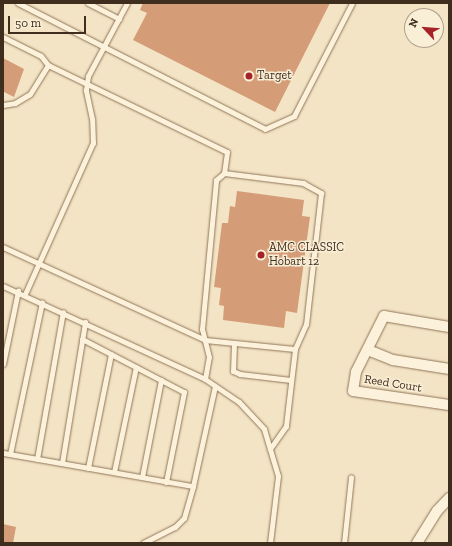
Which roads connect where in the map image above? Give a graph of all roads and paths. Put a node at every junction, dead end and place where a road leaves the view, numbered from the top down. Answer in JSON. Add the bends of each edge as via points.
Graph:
{"nodes":[{"id":1,"x":18,"y":3,"type":"edge"},
{"id":2,"x":88,"y":3,"type":"edge"},
{"id":3,"x":127,"y":3,"type":"edge"},
{"id":4,"x":352,"y":3,"type":"edge"},
{"id":5,"x":119,"y":19,"type":"junction"},
{"id":6,"x":3,"y":37,"type":"edge"},
{"id":7,"x":104,"y":47,"type":"junction"},
{"id":8,"x":48,"y":65,"type":"junction"},
{"id":9,"x":87,"y":83,"type":"junction"},
{"id":10,"x":3,"y":105,"type":"edge"},
{"id":11,"x":224,"y":173,"type":"junction"},
{"id":12,"x":3,"y":247,"type":"edge"},
{"id":13,"x":39,"y":263,"type":"junction"},
{"id":14,"x":3,"y":286,"type":"edge"},
{"id":15,"x":18,"y":291,"type":"junction"},
{"id":16,"x":25,"y":294,"type":"junction"},
{"id":17,"x":42,"y":302,"type":"junction"},
{"id":18,"x":63,"y":312,"type":"junction"},
{"id":19,"x":85,"y":322,"type":"junction"},
{"id":20,"x":449,"y":327,"type":"edge"},
{"id":21,"x":82,"y":339,"type":"junction"},
{"id":22,"x":205,"y":340,"type":"junction"},
{"id":23,"x":234,"y":343,"type":"junction"},
{"id":24,"x":295,"y":349,"type":"junction"},
{"id":25,"x":368,"y":350,"type":"junction"},
{"id":26,"x":111,"y":354,"type":"junction"},
{"id":27,"x":3,"y":364,"type":"edge"},
{"id":28,"x":136,"y":367,"type":"junction"},
{"id":29,"x":449,"y":369,"type":"edge"},
{"id":30,"x":204,"y":379,"type":"junction"},
{"id":31,"x":161,"y":380,"type":"junction"},
{"id":32,"x":291,"y":380,"type":"junction"},
{"id":33,"x":215,"y":386,"type":"junction"},
{"id":34,"x":449,"y":405,"type":"edge"},
{"id":35,"x":270,"y":449,"type":"junction"},
{"id":36,"x":3,"y":453,"type":"edge"},
{"id":37,"x":10,"y":454,"type":"junction"},
{"id":38,"x":37,"y":459,"type":"junction"},
{"id":39,"x":62,"y":463,"type":"junction"},
{"id":40,"x":88,"y":468,"type":"junction"},
{"id":41,"x":114,"y":472,"type":"junction"},
{"id":42,"x":142,"y":477,"type":"junction"},
{"id":43,"x":351,"y":477,"type":"dead end"},
{"id":44,"x":166,"y":482,"type":"junction"},
{"id":45,"x":193,"y":486,"type":"junction"},
{"id":46,"x":449,"y":498,"type":"edge"},
{"id":47,"x":143,"y":543,"type":"edge"},
{"id":48,"x":270,"y":543,"type":"edge"},
{"id":49,"x":344,"y":543,"type":"edge"},
{"id":50,"x":417,"y":543,"type":"edge"}],
"edges":[{"from":1,"to":7,"type":"lane"},
{"from":2,"to":5,"type":"lane"},
{"from":3,"to":5,"type":"lane"},
{"from":4,"to":7,"type":"lane","via":[[294,116],[265,128]]},
{"from":5,"to":7,"type":"lane"},
{"from":6,"to":8,"type":"lane","via":[[41,56]]},
{"from":7,"to":9,"type":"lane"},
{"from":8,"to":9,"type":"lane"},
{"from":8,"to":10,"type":"lane","via":[[30,94],[15,103]]},
{"from":9,"to":11,"type":"lane","via":[[227,152]]},
{"from":9,"to":13,"type":"lane","via":[[94,144]]},
{"from":11,"to":22,"type":"lane","via":[[216,180],[202,329]]},
{"from":11,"to":24,"type":"lane","via":[[303,183],[320,193],[306,324]]},
{"from":12,"to":13,"type":"lane"},
{"from":13,"to":16,"type":"lane"},
{"from":13,"to":22,"type":"lane"},
{"from":14,"to":15,"type":"lane"},
{"from":15,"to":16,"type":"lane"},
{"from":15,"to":27,"type":"lane"},
{"from":16,"to":17,"type":"lane"},
{"from":17,"to":18,"type":"lane"},
{"from":17,"to":37,"type":"lane"},
{"from":18,"to":19,"type":"lane"},
{"from":18,"to":38,"type":"lane"},
{"from":19,"to":21,"type":"lane"},
{"from":19,"to":30,"type":"lane"},
{"from":20,"to":25,"type":"street","via":[[384,316]]},
{"from":21,"to":26,"type":"lane"},
{"from":21,"to":39,"type":"lane"},
{"from":22,"to":23,"type":"lane"},
{"from":22,"to":30,"type":"lane","via":[[209,357]]},
{"from":23,"to":24,"type":"lane"},
{"from":23,"to":32,"type":"lane","via":[[233,371]]},
{"from":24,"to":32,"type":"lane"},
{"from":25,"to":29,"type":"street","via":[[393,360]]},
{"from":25,"to":34,"type":"street","name":"Reed Court","via":[[356,372],[353,391]]},
{"from":26,"to":28,"type":"lane"},
{"from":26,"to":40,"type":"lane"},
{"from":28,"to":31,"type":"lane"},
{"from":28,"to":41,"type":"lane"},
{"from":30,"to":33,"type":"lane"},
{"from":31,"to":42,"type":"lane"},
{"from":31,"to":44,"type":"lane","via":[[184,392]]},
{"from":32,"to":35,"type":"lane","via":[[286,426]]},
{"from":33,"to":35,"type":"lane","via":[[240,402],[264,429]]},
{"from":33,"to":45,"type":"lane"},
{"from":35,"to":48,"type":"lane","via":[[278,476]]},
{"from":36,"to":37,"type":"lane"},
{"from":37,"to":38,"type":"lane"},
{"from":38,"to":39,"type":"lane"},
{"from":39,"to":40,"type":"lane"},
{"from":40,"to":41,"type":"lane"},
{"from":41,"to":42,"type":"lane"},
{"from":42,"to":44,"type":"lane"},
{"from":43,"to":49,"type":"lane"},
{"from":44,"to":45,"type":"lane"},
{"from":45,"to":47,"type":"lane","via":[[184,518],[175,527]]},
{"from":46,"to":50,"type":"street","via":[[437,511]]}]}
